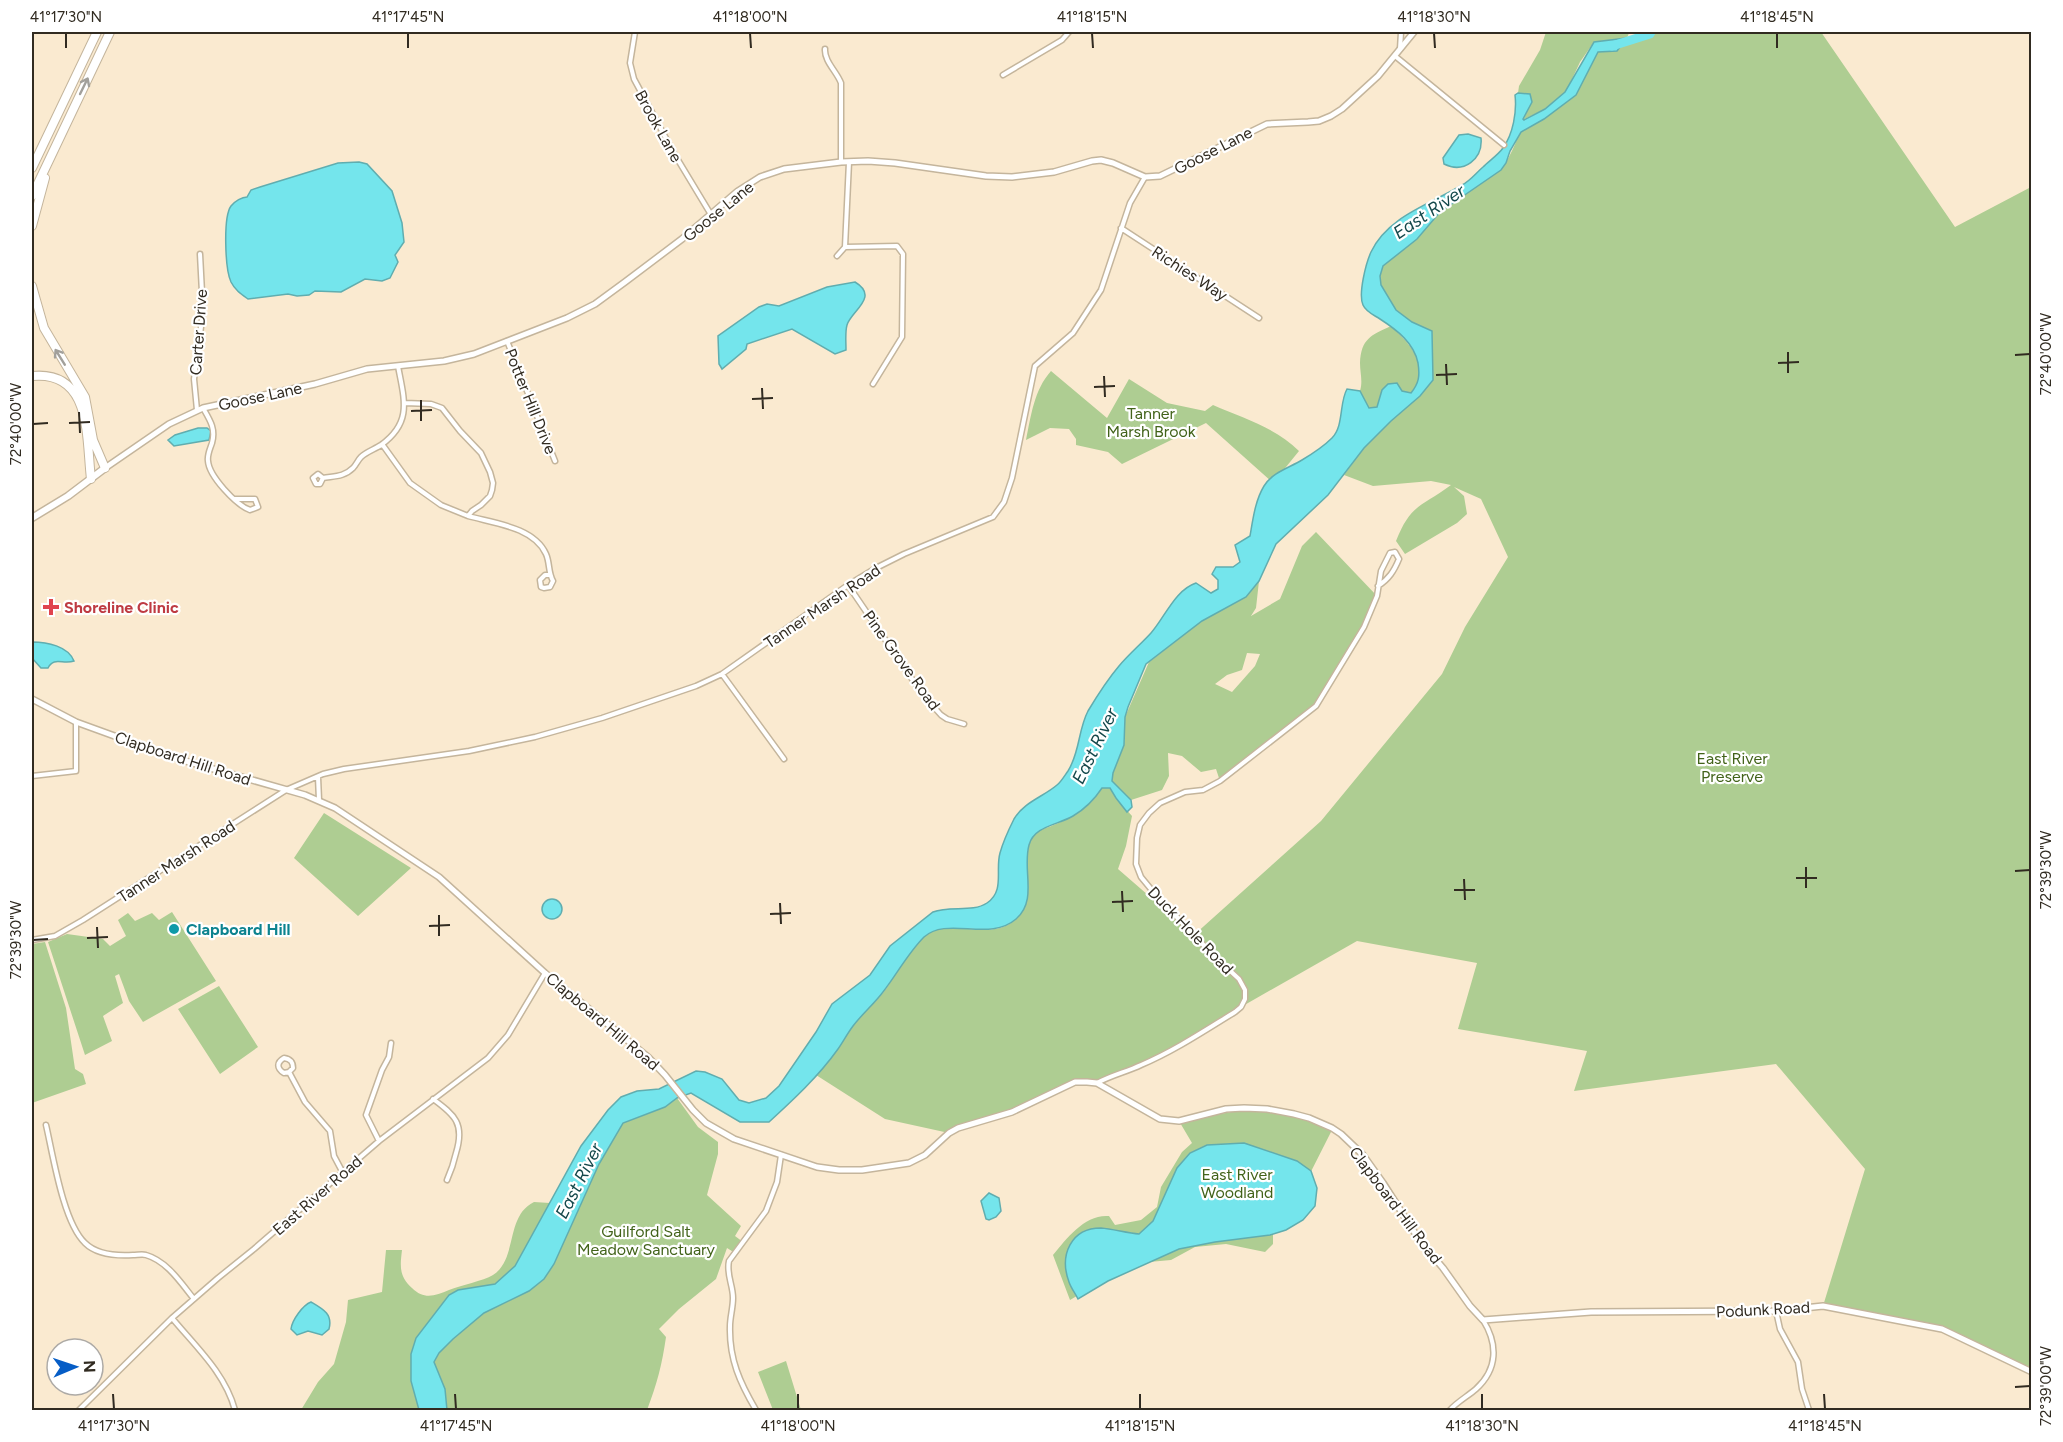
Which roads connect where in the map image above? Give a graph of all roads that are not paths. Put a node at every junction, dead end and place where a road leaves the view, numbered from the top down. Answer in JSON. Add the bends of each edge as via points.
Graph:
{"nodes":[{"id":1,"x":97,"y":32,"type":"edge"},
{"id":2,"x":110,"y":32,"type":"edge"},
{"id":3,"x":635,"y":32,"type":"edge"},
{"id":4,"x":1069,"y":32,"type":"edge"},
{"id":5,"x":1401,"y":32,"type":"edge"},
{"id":6,"x":1414,"y":32,"type":"edge"},
{"id":7,"x":1400,"y":49,"type":"junction"},
{"id":8,"x":825,"y":50,"type":"dead end"},
{"id":9,"x":1395,"y":56,"type":"junction"},
{"id":10,"x":1003,"y":75,"type":"dead end"},
{"id":11,"x":68,"y":119,"type":"junction"},
{"id":12,"x":1504,"y":145,"type":"dead end"},
{"id":13,"x":841,"y":162,"type":"junction"},
{"id":14,"x":849,"y":162,"type":"junction"},
{"id":15,"x":32,"y":168,"type":"edge"},
{"id":16,"x":1145,"y":177,"type":"junction"},
{"id":17,"x":32,"y":196,"type":"edge"},
{"id":18,"x":710,"y":213,"type":"junction"},
{"id":19,"x":32,"y":226,"type":"edge"},
{"id":20,"x":1121,"y":228,"type":"junction"},
{"id":21,"x":845,"y":247,"type":"junction"},
{"id":22,"x":200,"y":254,"type":"dead end"},
{"id":23,"x":837,"y":256,"type":"dead end"},
{"id":24,"x":32,"y":286,"type":"edge"},
{"id":25,"x":1259,"y":318,"type":"dead end"},
{"id":26,"x":507,"y":341,"type":"junction"},
{"id":27,"x":398,"y":366,"type":"junction"},
{"id":28,"x":32,"y":376,"type":"edge"},
{"id":29,"x":873,"y":384,"type":"dead end"},
{"id":30,"x":405,"y":403,"type":"junction"},
{"id":31,"x":200,"y":409,"type":"junction"},
{"id":32,"x":382,"y":444,"type":"junction"},
{"id":33,"x":555,"y":461,"type":"dead end"},
{"id":34,"x":105,"y":468,"type":"junction"},
{"id":35,"x":323,"y":478,"type":"dead end"},
{"id":36,"x":91,"y":479,"type":"junction"},
{"id":37,"x":234,"y":499,"type":"junction"},
{"id":38,"x":468,"y":516,"type":"junction"},
{"id":39,"x":32,"y":518,"type":"edge"},
{"id":40,"x":549,"y":575,"type":"dead end"},
{"id":41,"x":848,"y":585,"type":"junction"},
{"id":42,"x":1378,"y":586,"type":"junction"},
{"id":43,"x":722,"y":674,"type":"junction"},
{"id":44,"x":32,"y":699,"type":"edge"},
{"id":45,"x":76,"y":722,"type":"junction"},
{"id":46,"x":964,"y":724,"type":"dead end"},
{"id":47,"x":784,"y":759,"type":"dead end"},
{"id":48,"x":32,"y":776,"type":"edge"},
{"id":49,"x":318,"y":777,"type":"junction"},
{"id":50,"x":286,"y":790,"type":"junction"},
{"id":51,"x":319,"y":800,"type":"junction"},
{"id":52,"x":32,"y":940,"type":"edge"},
{"id":53,"x":545,"y":973,"type":"junction"},
{"id":54,"x":391,"y":1043,"type":"dead end"},
{"id":55,"x":289,"y":1072,"type":"junction"},
{"id":56,"x":1097,"y":1083,"type":"junction"},
{"id":57,"x":433,"y":1099,"type":"junction"},
{"id":58,"x":46,"y":1125,"type":"dead end"},
{"id":59,"x":379,"y":1141,"type":"junction"},
{"id":60,"x":781,"y":1155,"type":"junction"},
{"id":61,"x":343,"y":1173,"type":"junction"},
{"id":62,"x":447,"y":1180,"type":"dead end"},
{"id":63,"x":194,"y":1299,"type":"junction"},
{"id":64,"x":1776,"y":1311,"type":"junction"},
{"id":65,"x":172,"y":1318,"type":"junction"},
{"id":66,"x":1483,"y":1320,"type":"junction"},
{"id":67,"x":2031,"y":1372,"type":"edge"},
{"id":68,"x":79,"y":1410,"type":"edge"},
{"id":69,"x":235,"y":1410,"type":"edge"},
{"id":70,"x":756,"y":1410,"type":"edge"},
{"id":71,"x":1450,"y":1410,"type":"edge"},
{"id":72,"x":1809,"y":1410,"type":"edge"}],
"edges":[{"from":1,"to":15,"type":"highway"},
{"from":11,"to":2,"type":"highway","one_way":true},
{"from":3,"to":18,"type":"street","name":"Brook Lane","via":[[630,63],[634,80]]},
{"from":4,"to":10,"type":"street"},
{"from":5,"to":7,"type":"street"},
{"from":6,"to":7,"type":"street","name":"Goose Lane"},
{"from":7,"to":9,"type":"street","name":"Goose Lane"},
{"from":8,"to":13,"type":"street","via":[[841,83]]},
{"from":9,"to":12,"type":"street"},
{"from":9,"to":16,"type":"street","name":"Goose Lane","via":[[1331,116],[1319,121],[1267,124],[1160,177]]},
{"from":11,"to":17,"type":"highway"},
{"from":11,"to":19,"type":"highway","via":[[42,186]]},
{"from":13,"to":14,"type":"street","name":"Goose Lane"},
{"from":13,"to":18,"type":"street","name":"Goose Lane","via":[[784,169],[760,177]]},
{"from":14,"to":16,"type":"street","name":"Goose Lane","via":[[895,163],[1012,177],[1101,160]]},
{"from":14,"to":21,"type":"street"},
{"from":16,"to":20,"type":"street","name":"Tanner Marsh Road"},
{"from":18,"to":26,"type":"street","name":"Goose Lane","via":[[682,239],[595,304]]},
{"from":20,"to":25,"type":"street","name":"Richies Way"},
{"from":20,"to":41,"type":"street","name":"Tanner Marsh Road","via":[[1101,290],[1073,333],[1035,366],[1012,478],[1004,502],[993,517],[904,554]]},
{"from":21,"to":23,"type":"street"},
{"from":21,"to":29,"type":"street","via":[[897,246],[903,254],[902,337]]},
{"from":22,"to":31,"type":"street","name":"Carter Drive","via":[[203,312],[194,379]]},
{"from":34,"to":24,"type":"highway","one_way":true,"via":[[93,440],[85,397],[44,328]]},
{"from":26,"to":27,"type":"street","name":"Goose Lane","via":[[444,361]]},
{"from":26,"to":33,"type":"street","name":"Potter Hill Drive"},
{"from":27,"to":30,"type":"street"},
{"from":27,"to":31,"type":"street","name":"Goose Lane","via":[[367,369]]},
{"from":28,"to":36,"type":"highway","via":[[56,378],[78,396]]},
{"from":30,"to":32,"type":"street","via":[[397,430]]},
{"from":30,"to":38,"type":"street","via":[[442,408],[481,453],[490,472],[492,490]]},
{"from":31,"to":34,"type":"street","name":"Goose Lane","via":[[169,424]]},
{"from":31,"to":37,"type":"street","name":"Carter Drive","via":[[214,428],[208,465]]},
{"from":32,"to":35,"type":"street","via":[[361,457],[345,475]]},
{"from":32,"to":38,"type":"street","via":[[410,483],[441,506]]},
{"from":34,"to":36,"type":"main road","name":"Goose Lane"},
{"from":36,"to":39,"type":"main road","name":"Goose Lane"},
{"from":37,"to":37,"type":"street","via":[[250,510],[258,507],[255,499]]},
{"from":38,"to":40,"type":"street","via":[[527,534],[548,557]]},
{"from":41,"to":43,"type":"street","name":"Tanner Marsh Road"},
{"from":41,"to":46,"type":"street","name":"Pine Grove Road","via":[[923,695],[947,719]]},
{"from":42,"to":42,"type":"street","name":"Duck Hole Road","via":[[1386,559],[1395,552],[1397,564],[1389,580]]},
{"from":42,"to":56,"type":"street","name":"Duck Hole Road","via":[[1365,627],[1316,706],[1220,781],[1160,803],[1140,825],[1135,852],[1141,877],[1239,979],[1245,999],[1235,1012],[1182,1044]]},
{"from":43,"to":47,"type":"street"},
{"from":43,"to":49,"type":"street","name":"Tanner Marsh Road","via":[[602,718],[535,736],[469,751],[344,769]]},
{"from":44,"to":45,"type":"street","name":"Clapboard Hill Road"},
{"from":45,"to":48,"type":"street","via":[[76,771]]},
{"from":45,"to":50,"type":"street","name":"Clapboard Hill Road","via":[[188,762]]},
{"from":49,"to":50,"type":"street","name":"Tanner Marsh Road"},
{"from":49,"to":51,"type":"street"},
{"from":50,"to":51,"type":"street","name":"Clapboard Hill Road"},
{"from":50,"to":52,"type":"street","name":"Tanner Marsh Road","via":[[83,920],[55,936]]},
{"from":51,"to":53,"type":"street","name":"Clapboard Hill Road","via":[[433,873]]},
{"from":53,"to":57,"type":"street","name":"East River Road","via":[[499,1047]]},
{"from":53,"to":60,"type":"street","name":"Clapboard Hill Road","via":[[637,1047],[706,1123],[735,1139]]},
{"from":54,"to":59,"type":"street","via":[[390,1057],[366,1115]]},
{"from":55,"to":55,"type":"street","via":[[293,1063],[290,1059],[280,1060],[279,1070]]},
{"from":55,"to":61,"type":"street","via":[[305,1102],[330,1131],[334,1156]]},
{"from":56,"to":60,"type":"street","name":"Clapboard Hill Road","via":[[1075,1082],[1012,1112],[958,1128],[909,1163],[839,1170]]},
{"from":56,"to":66,"type":"street","name":"Clapboard Hill Road","via":[[1160,1119],[1179,1121],[1226,1109],[1267,1109],[1309,1118],[1332,1128],[1363,1155],[1420,1241]]},
{"from":57,"to":59,"type":"street","name":"East River Road"},
{"from":57,"to":62,"type":"street","via":[[455,1118],[460,1131]]},
{"from":58,"to":63,"type":"street","via":[[66,1206],[73,1227],[85,1243],[99,1252],[118,1256],[146,1255],[174,1274]]},
{"from":59,"to":61,"type":"street","name":"East River Road"},
{"from":60,"to":70,"type":"street","via":[[777,1182],[766,1211],[729,1261],[728,1268],[733,1300],[733,1361]]},
{"from":61,"to":63,"type":"street","name":"East River Road"},
{"from":63,"to":65,"type":"street","name":"East River Road"},
{"from":64,"to":66,"type":"street","name":"Podunk Road","via":[[1591,1312]]},
{"from":64,"to":67,"type":"street","name":"Podunk Road","via":[[1823,1306],[1942,1329]]},
{"from":64,"to":72,"type":"street","via":[[1782,1335],[1798,1362]]},
{"from":65,"to":68,"type":"street","name":"East River Road"},
{"from":65,"to":69,"type":"street","via":[[220,1375]]},
{"from":66,"to":71,"type":"street","via":[[1494,1344],[1494,1362],[1482,1383]]}]}
